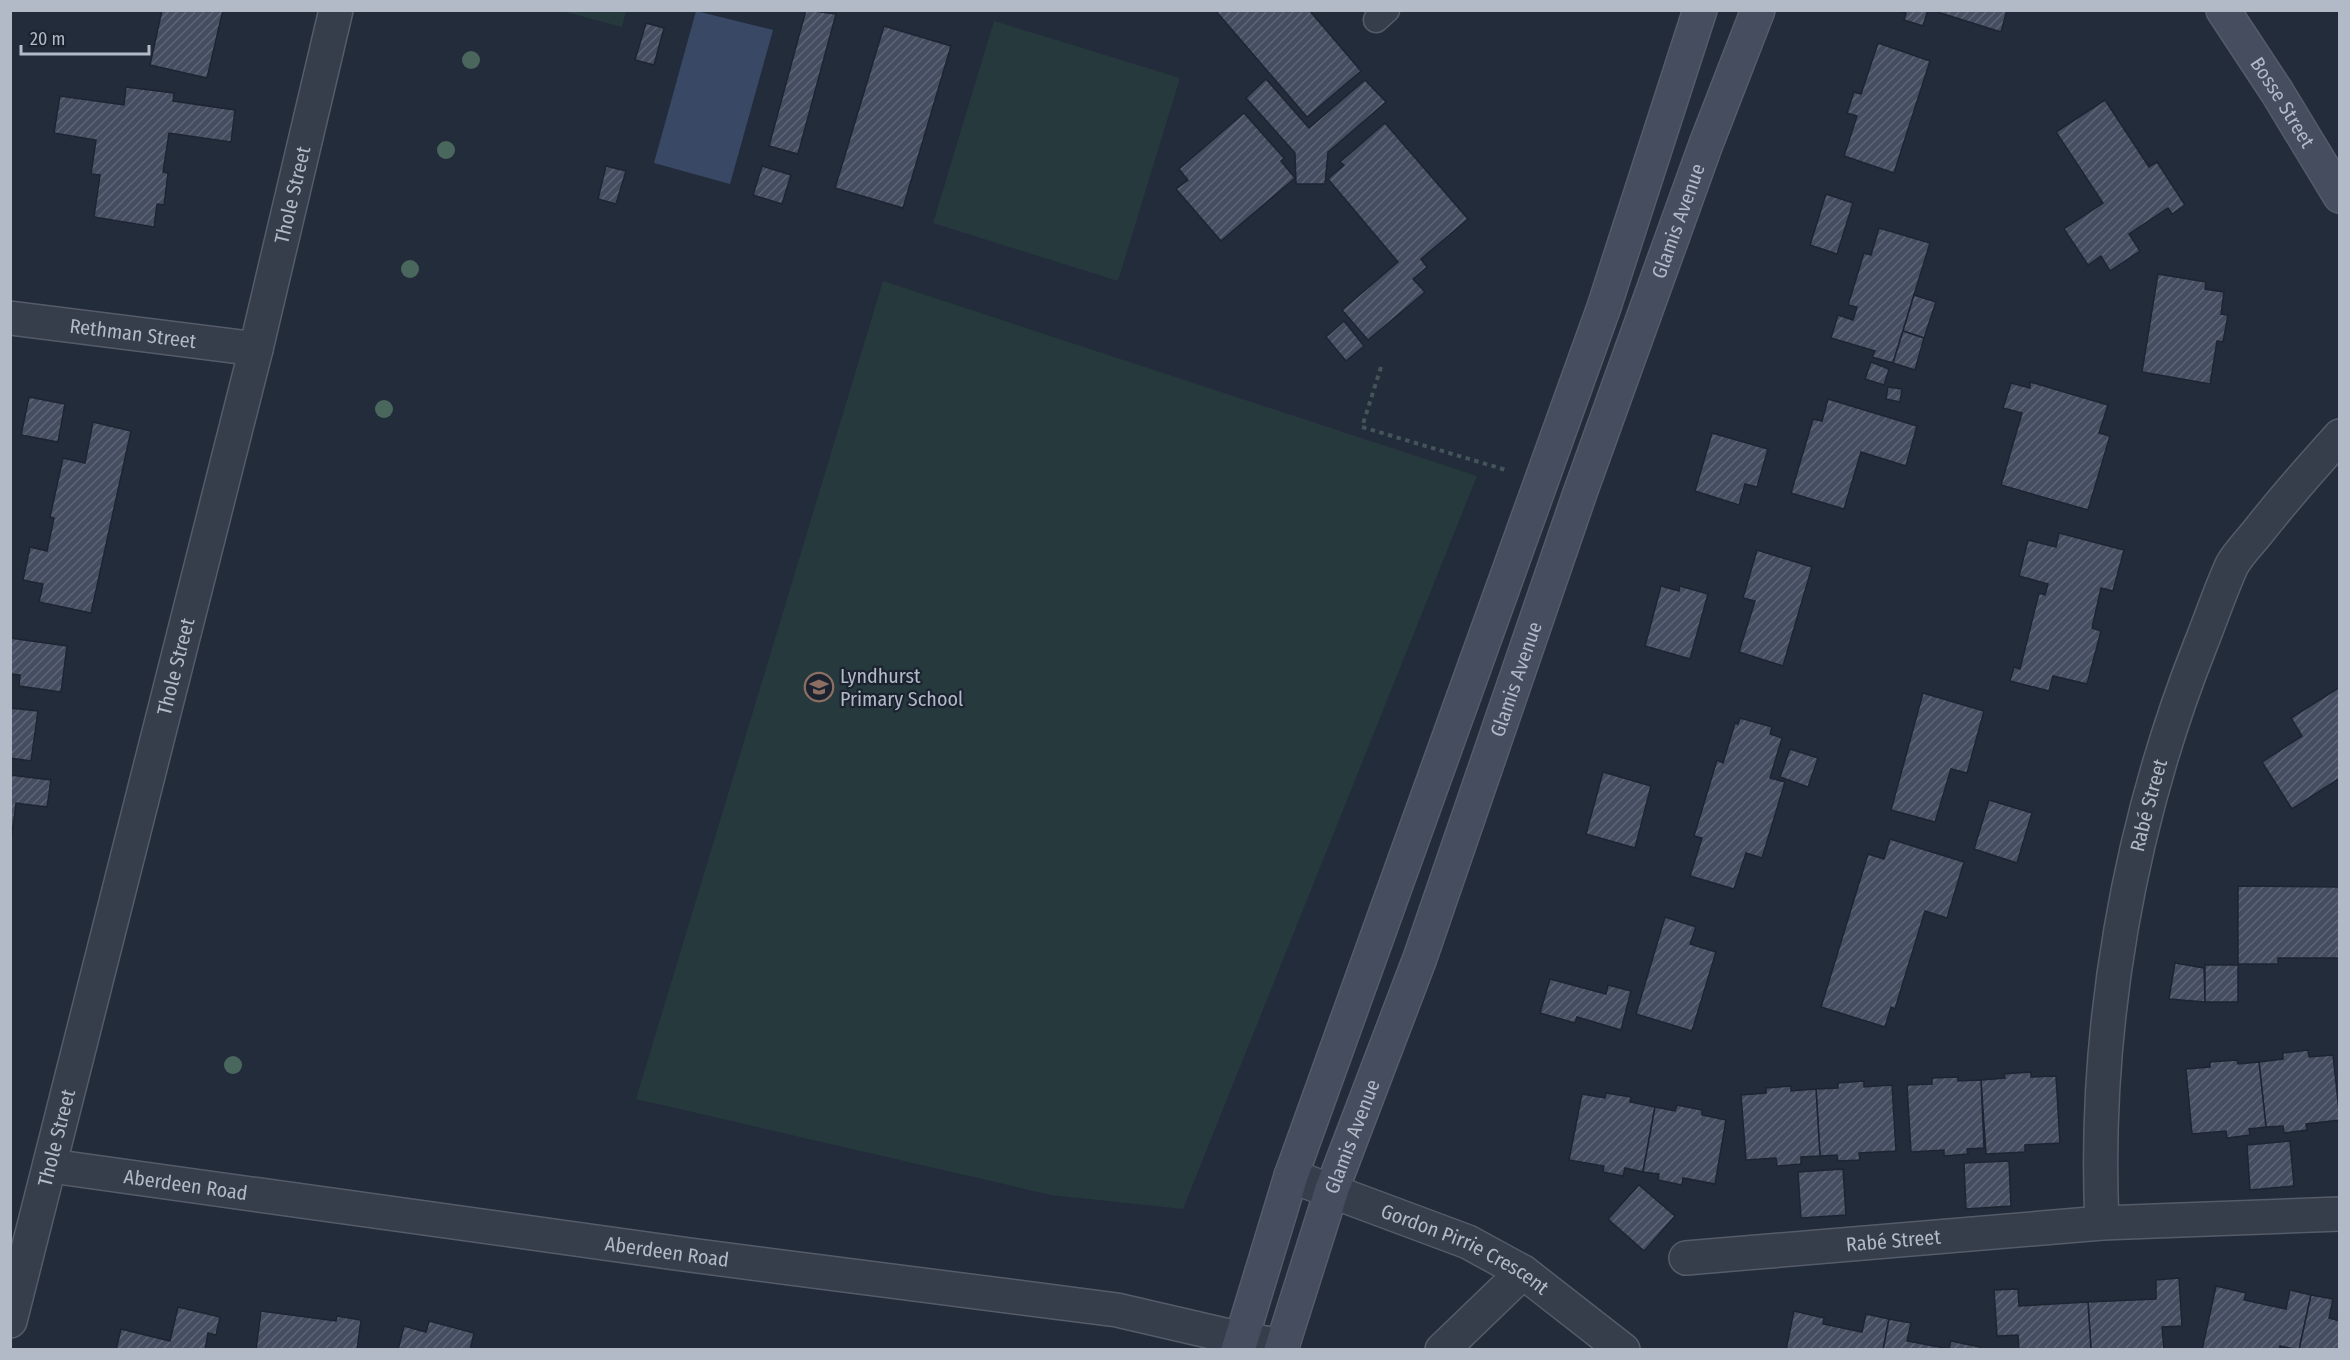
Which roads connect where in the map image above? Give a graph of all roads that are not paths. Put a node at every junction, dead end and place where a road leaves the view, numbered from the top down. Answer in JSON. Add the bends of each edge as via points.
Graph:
{"nodes":[{"id":1,"x":336,"y":10,"type":"edge"},
{"id":2,"x":1700,"y":10,"type":"edge"},
{"id":3,"x":1758,"y":10,"type":"edge"},
{"id":4,"x":2223,"y":10,"type":"edge"},
{"id":5,"x":1660,"y":128,"type":"junction"},
{"id":6,"x":1706,"y":144,"type":"junction"},
{"id":7,"x":2340,"y":196,"type":"edge"},
{"id":8,"x":1604,"y":307,"type":"junction"},
{"id":9,"x":10,"y":318,"type":"edge"},
{"id":10,"x":1642,"y":325,"type":"junction"},
{"id":11,"x":256,"y":349,"type":"junction"},
{"id":12,"x":2340,"y":436,"type":"edge"},
{"id":13,"x":51,"y":1167,"type":"junction"},
{"id":14,"x":1291,"y":1176,"type":"junction"},
{"id":15,"x":1332,"y":1189,"type":"junction"},
{"id":16,"x":2340,"y":1215,"type":"edge"},
{"id":17,"x":2102,"y":1223,"type":"junction"},
{"id":18,"x":1686,"y":1258,"type":"dead end"},
{"id":19,"x":1523,"y":1272,"type":"junction"},
{"id":20,"x":10,"y":1321,"type":"edge"},
{"id":21,"x":1240,"y":1344,"type":"edge"},
{"id":22,"x":1282,"y":1348,"type":"edge"},
{"id":23,"x":1442,"y":1350,"type":"edge"},
{"id":24,"x":1623,"y":1350,"type":"edge"}],
"edges":[{"from":1,"to":11,"type":"street","name":"Thole Street"},
{"from":2,"to":5,"type":"main road"},
{"from":3,"to":6,"type":"main road","name":"Glamis Avenue"},
{"from":4,"to":7,"type":"main road","name":"Bosse Street"},
{"from":5,"to":6,"type":"main road"},
{"from":5,"to":8,"type":"main road"},
{"from":6,"to":10,"type":"main road","name":"Glamis Avenue"},
{"from":8,"to":10,"type":"main road"},
{"from":8,"to":14,"type":"main road"},
{"from":9,"to":11,"type":"street","name":"Rethman Street"},
{"from":10,"to":15,"type":"main road","name":"Glamis Avenue","via":[[1420,958]]},
{"from":11,"to":13,"type":"street","name":"Thole Street"},
{"from":12,"to":17,"type":"street","name":"Rabé Street","via":[[2233,564],[2173,716],[2141,839],[2109,1000],[2099,1162]]},
{"from":13,"to":20,"type":"street","name":"Thole Street"},
{"from":13,"to":21,"type":"street","name":"Aberdeen Road","via":[[1118,1310]]},
{"from":14,"to":15,"type":"street","name":"Gordon Pirrie Crescent"},
{"from":14,"to":21,"type":"main road"},
{"from":15,"to":19,"type":"street","name":"Gordon Pirrie Crescent","via":[[1468,1242]]},
{"from":15,"to":22,"type":"main road","name":"Glamis Avenue"},
{"from":16,"to":17,"type":"street","name":"Rabé Street"},
{"from":17,"to":18,"type":"street","name":"Rabé Street"},
{"from":19,"to":23,"type":"street"},
{"from":19,"to":24,"type":"street","name":"Gordon Pirrie Crescent"},
{"from":21,"to":22,"type":"street","name":"Aberdeen Road"}]}
